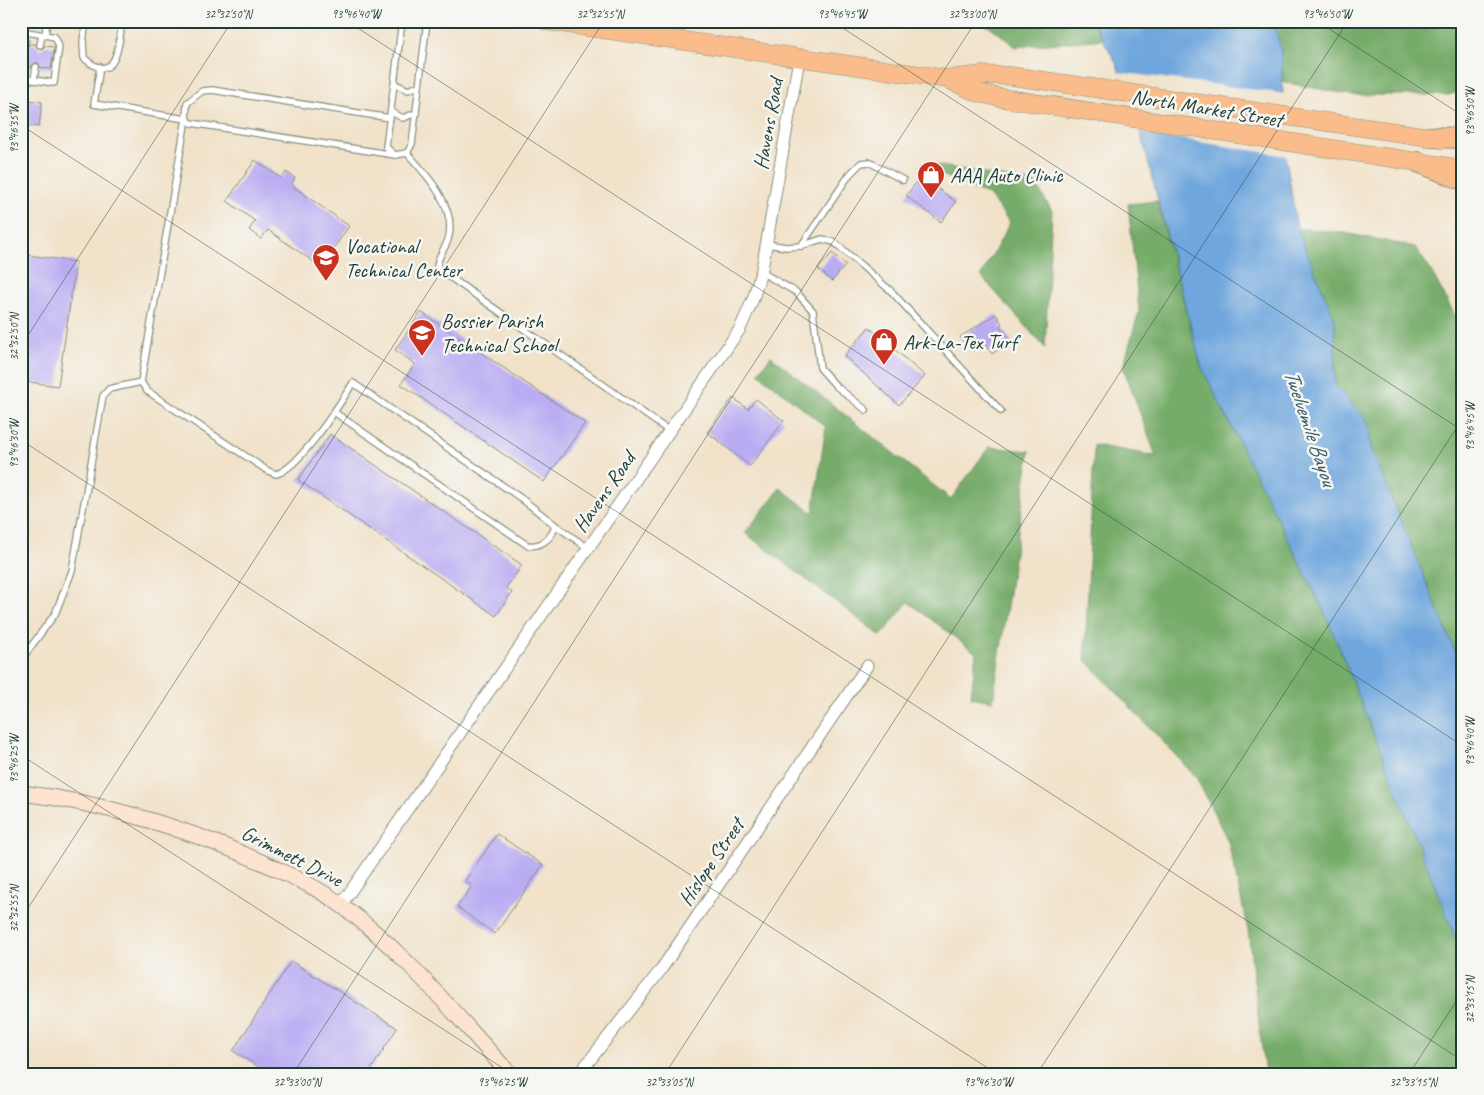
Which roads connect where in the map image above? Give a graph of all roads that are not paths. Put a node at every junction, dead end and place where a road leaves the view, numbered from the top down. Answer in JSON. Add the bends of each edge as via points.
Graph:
{"nodes":[{"id":1,"x":47,"y":21,"type":"edge"},
{"id":2,"x":86,"y":21,"type":"edge"},
{"id":3,"x":122,"y":21,"type":"edge"},
{"id":4,"x":402,"y":21,"type":"edge"},
{"id":5,"x":427,"y":21,"type":"edge"},
{"id":6,"x":546,"y":21,"type":"edge"},
{"id":7,"x":24,"y":32,"type":"edge"},
{"id":8,"x":44,"y":35,"type":"junction"},
{"id":9,"x":25,"y":43,"type":"dead end"},
{"id":10,"x":40,"y":45,"type":"dead end"},
{"id":11,"x":798,"y":59,"type":"junction"},
{"id":12,"x":36,"y":67,"type":"dead end"},
{"id":13,"x":100,"y":67,"type":"junction"},
{"id":14,"x":21,"y":78,"type":"edge"},
{"id":15,"x":948,"y":79,"type":"junction"},
{"id":16,"x":34,"y":80,"type":"junction"},
{"id":17,"x":395,"y":84,"type":"junction"},
{"id":18,"x":419,"y":86,"type":"junction"},
{"id":19,"x":416,"y":113,"type":"junction"},
{"id":20,"x":391,"y":115,"type":"junction"},
{"id":21,"x":186,"y":119,"type":"junction"},
{"id":22,"x":1429,"y":137,"type":"junction"},
{"id":23,"x":1463,"y":138,"type":"edge"},
{"id":24,"x":1463,"y":142,"type":"edge"},
{"id":25,"x":407,"y":153,"type":"junction"},
{"id":26,"x":395,"y":155,"type":"junction"},
{"id":27,"x":1418,"y":162,"type":"junction"},
{"id":28,"x":1463,"y":169,"type":"edge"},
{"id":29,"x":903,"y":180,"type":"dead end"},
{"id":30,"x":1463,"y":180,"type":"edge"},
{"id":31,"x":767,"y":244,"type":"junction"},
{"id":32,"x":801,"y":246,"type":"junction"},
{"id":33,"x":761,"y":272,"type":"junction"},
{"id":34,"x":142,"y":382,"type":"junction"},
{"id":35,"x":866,"y":410,"type":"dead end"},
{"id":36,"x":1001,"y":411,"type":"dead end"},
{"id":37,"x":334,"y":412,"type":"junction"},
{"id":38,"x":669,"y":431,"type":"junction"},
{"id":39,"x":555,"y":525,"type":"junction"},
{"id":40,"x":588,"y":548,"type":"junction"},
{"id":41,"x":21,"y":660,"type":"edge"},
{"id":42,"x":866,"y":666,"type":"dead end"},
{"id":43,"x":21,"y":793,"type":"edge"},
{"id":44,"x":341,"y":905,"type":"junction"},
{"id":45,"x":510,"y":1074,"type":"edge"},
{"id":46,"x":579,"y":1074,"type":"edge"}],
"edges":[{"from":1,"to":8,"type":"lane"},
{"from":2,"to":13,"type":"lane","via":[[84,58]]},
{"from":3,"to":13,"type":"lane","via":[[117,58],[110,65]]},
{"from":4,"to":17,"type":"lane"},
{"from":5,"to":18,"type":"lane"},
{"from":6,"to":11,"type":"main road","name":"North Market Street"},
{"from":7,"to":8,"type":"lane"},
{"from":7,"to":9,"type":"lane"},
{"from":8,"to":10,"type":"lane"},
{"from":8,"to":16,"type":"lane","via":[[55,37],[59,46],[54,83]]},
{"from":11,"to":15,"type":"main road","name":"North Market Street"},
{"from":11,"to":31,"type":"street","name":"Havens Road"},
{"from":12,"to":16,"type":"lane"},
{"from":13,"to":21,"type":"lane","via":[[94,104]]},
{"from":14,"to":16,"type":"lane"},
{"from":15,"to":22,"type":"main road","name":"North Market Street","via":[[1011,76]]},
{"from":15,"to":27,"type":"main road","name":"North Market Street","via":[[980,93],[1002,98]]},
{"from":17,"to":18,"type":"lane","via":[[408,90]]},
{"from":17,"to":20,"type":"lane"},
{"from":18,"to":19,"type":"lane"},
{"from":19,"to":20,"type":"lane","via":[[403,118]]},
{"from":19,"to":25,"type":"lane","via":[[412,144]]},
{"from":20,"to":21,"type":"lane","via":[[212,90],[202,91],[187,103]]},
{"from":20,"to":26,"type":"lane","via":[[386,147]]},
{"from":21,"to":26,"type":"lane","via":[[204,125]]},
{"from":21,"to":34,"type":"lane"},
{"from":22,"to":23,"type":"highway"},
{"from":22,"to":24,"type":"main road","name":"North Market Street"},
{"from":25,"to":26,"type":"lane"},
{"from":25,"to":38,"type":"lane","via":[[429,177],[450,218],[448,240],[437,259],[437,268]]},
{"from":27,"to":28,"type":"main road","name":"North Market Street"},
{"from":27,"to":30,"type":"highway"},
{"from":29,"to":32,"type":"lane","via":[[869,162],[861,162]]},
{"from":31,"to":32,"type":"lane"},
{"from":31,"to":33,"type":"street","name":"Havens Road"},
{"from":32,"to":36,"type":"lane","via":[[822,239],[834,242],[890,292]]},
{"from":33,"to":35,"type":"lane","via":[[796,292],[813,311],[820,368],[836,386]]},
{"from":33,"to":38,"type":"street","name":"Havens Road","via":[[740,328]]},
{"from":34,"to":37,"type":"lane","via":[[147,391],[276,474],[292,467]]},
{"from":34,"to":41,"type":"lane","via":[[109,388],[103,396],[72,571],[55,614]]},
{"from":37,"to":39,"type":"lane","via":[[527,545],[545,541],[553,533]]},
{"from":37,"to":39,"type":"lane","via":[[353,383]]},
{"from":38,"to":40,"type":"street","name":"Havens Road"},
{"from":39,"to":40,"type":"lane"},
{"from":40,"to":44,"type":"street","name":"Havens Road"},
{"from":42,"to":46,"type":"street","name":"Hislope Street","via":[[660,971]]},
{"from":43,"to":44,"type":"main road","name":"Grimmett Drive","via":[[104,808],[211,841],[298,879]]},
{"from":44,"to":45,"type":"main road","name":"Grimmett Drive","via":[[395,952]]}]}
